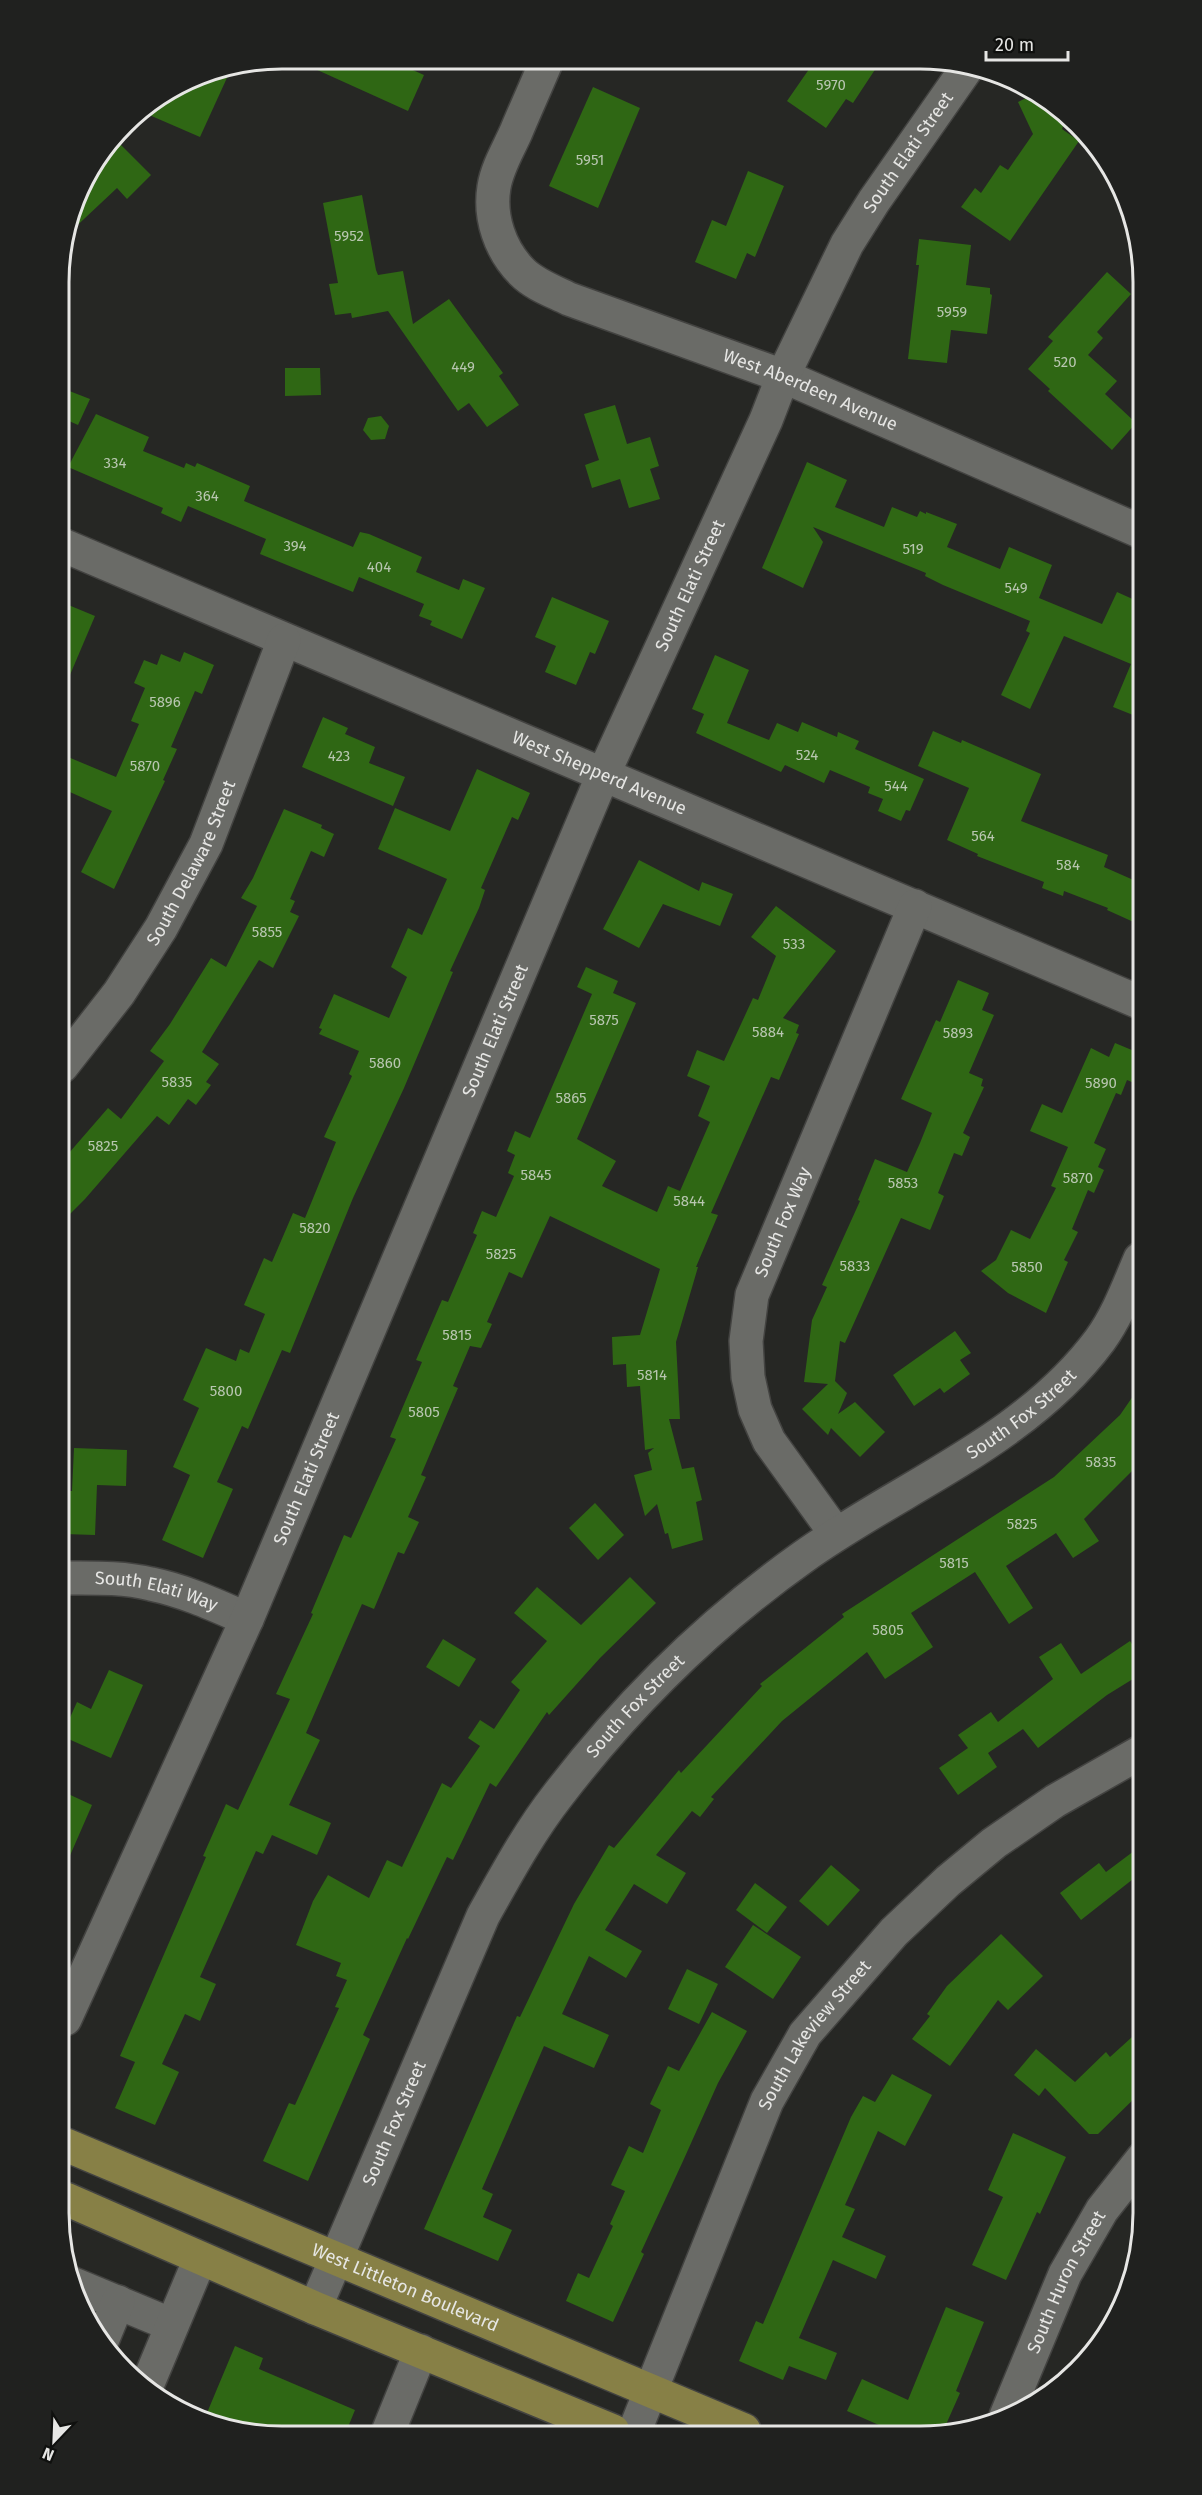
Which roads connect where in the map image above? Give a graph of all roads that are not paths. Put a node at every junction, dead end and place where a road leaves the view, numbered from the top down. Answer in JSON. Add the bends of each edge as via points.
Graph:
{"nodes":[{"id":1,"x":543,"y":69,"type":"edge"},
{"id":2,"x":963,"y":73,"type":"edge"},
{"id":3,"x":783,"y":376,"type":"junction"},
{"id":4,"x":1133,"y":528,"type":"edge"},
{"id":5,"x":69,"y":548,"type":"edge"},
{"id":6,"x":284,"y":640,"type":"junction"},
{"id":7,"x":603,"y":775,"type":"junction"},
{"id":8,"x":915,"y":906,"type":"junction"},
{"id":9,"x":1133,"y":999,"type":"edge"},
{"id":10,"x":69,"y":1057,"type":"edge"},
{"id":11,"x":1133,"y":1276,"type":"edge"},
{"id":12,"x":836,"y":1534,"type":"junction"},
{"id":13,"x":69,"y":1578,"type":"edge"},
{"id":14,"x":247,"y":1619,"type":"junction"},
{"id":15,"x":1133,"y":1757,"type":"edge"},
{"id":16,"x":69,"y":2010,"type":"edge"},
{"id":17,"x":69,"y":2146,"type":"edge"},
{"id":18,"x":1133,"y":2171,"type":"edge"},
{"id":19,"x":69,"y":2200,"type":"edge"},
{"id":20,"x":200,"y":2259,"type":"junction"},
{"id":21,"x":336,"y":2260,"type":"junction"},
{"id":22,"x":82,"y":2287,"type":"edge"},
{"id":23,"x":118,"y":2302,"type":"junction"},
{"id":24,"x":315,"y":2308,"type":"junction"},
{"id":25,"x":172,"y":2325,"type":"junction"},
{"id":26,"x":106,"y":2332,"type":"edge"},
{"id":27,"x":421,"y":2351,"type":"junction"},
{"id":28,"x":149,"y":2380,"type":"edge"},
{"id":29,"x":652,"y":2391,"type":"junction"},
{"id":30,"x":1010,"y":2406,"type":"edge"},
{"id":31,"x":390,"y":2426,"type":"edge"},
{"id":32,"x":606,"y":2426,"type":"edge"},
{"id":33,"x":616,"y":2426,"type":"edge"},
{"id":34,"x":735,"y":2426,"type":"edge"}],
"edges":[{"from":1,"to":3,"type":"street","name":"West Aberdeen Avenue","via":[[494,187],[493,207],[500,237],[510,257],[537,284],[569,299]]},
{"from":2,"to":3,"type":"street","name":"South Elati Street","via":[[847,244]]},
{"from":3,"to":4,"type":"street","name":"West Aberdeen Avenue"},
{"from":3,"to":7,"type":"street","name":"South Elati Street"},
{"from":5,"to":6,"type":"street","name":"West Shepperd Avenue"},
{"from":6,"to":7,"type":"street","name":"West Shepperd Avenue"},
{"from":6,"to":10,"type":"street","name":"South Delaware Street","via":[[206,844],[161,928],[119,993]]},
{"from":7,"to":8,"type":"street","name":"West Shepperd Avenue"},
{"from":7,"to":14,"type":"street","name":"South Elati Street"},
{"from":8,"to":9,"type":"street","name":"West Shepperd Avenue"},
{"from":8,"to":12,"type":"street","name":"South Fox Way","via":[[752,1294],[746,1341],[755,1408],[769,1441]]},
{"from":11,"to":12,"type":"street","name":"South Fox Street","via":[[1101,1338],[1035,1408],[957,1461]]},
{"from":12,"to":21,"type":"street","name":"South Fox Street","via":[[731,1613],[669,1670],[610,1731],[557,1796],[483,1916]]},
{"from":13,"to":14,"type":"street","name":"South Elati Way","via":[[150,1583]]},
{"from":14,"to":16,"type":"street","name":"South Elati Street"},
{"from":15,"to":29,"type":"street","name":"South Lakeview Street","via":[[1055,1801],[948,1881],[894,1932],[805,2034],[767,2101]]},
{"from":17,"to":21,"type":"main road","name":"West Littleton Boulevard"},
{"from":18,"to":30,"type":"street","name":"South Huron Street","via":[[1102,2210],[1065,2274]]},
{"from":19,"to":20,"type":"main road"},
{"from":20,"to":24,"type":"main road"},
{"from":20,"to":25,"type":"street"},
{"from":21,"to":24,"type":"street","name":"South Fox Street"},
{"from":21,"to":29,"type":"main road","name":"West Littleton Boulevard"},
{"from":22,"to":23,"type":"street"},
{"from":23,"to":25,"type":"street"},
{"from":23,"to":26,"type":"street"},
{"from":24,"to":27,"type":"main road"},
{"from":25,"to":28,"type":"street"},
{"from":27,"to":31,"type":"street"},
{"from":27,"to":32,"type":"main road"},
{"from":29,"to":33,"type":"street","name":"South Lakeview Street"},
{"from":29,"to":34,"type":"main road","name":"West Littleton Boulevard"}]}
